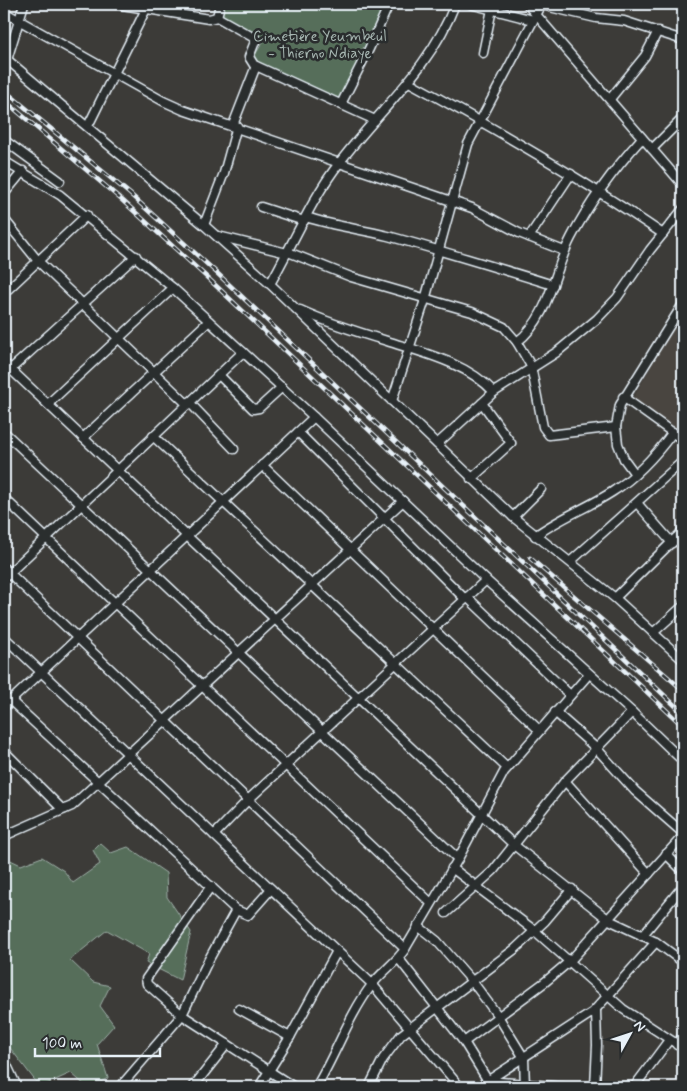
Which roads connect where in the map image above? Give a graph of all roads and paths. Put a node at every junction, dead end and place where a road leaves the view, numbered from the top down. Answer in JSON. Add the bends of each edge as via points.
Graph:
{"nodes":[{"id":1,"x":24,"y":4,"type":"edge"},
{"id":2,"x":116,"y":4,"type":"edge"},
{"id":3,"x":220,"y":4,"type":"edge"},
{"id":4,"x":389,"y":4,"type":"edge"},
{"id":5,"x":455,"y":4,"type":"edge"},
{"id":6,"x":470,"y":4,"type":"edge"},
{"id":7,"x":528,"y":4,"type":"edge"},
{"id":8,"x":542,"y":4,"type":"edge"},
{"id":9,"x":157,"y":7,"type":"edge"},
{"id":10,"x":146,"y":9,"type":"junction"},
{"id":11,"x":492,"y":9,"type":"junction"},
{"id":12,"x":4,"y":12,"type":"edge"},
{"id":13,"x":217,"y":17,"type":"junction"},
{"id":14,"x":535,"y":18,"type":"junction"},
{"id":15,"x":19,"y":20,"type":"junction"},
{"id":16,"x":658,"y":32,"type":"junction"},
{"id":17,"x":683,"y":40,"type":"edge"},
{"id":18,"x":483,"y":53,"type":"dead end"},
{"id":19,"x":6,"y":58,"type":"edge"},
{"id":20,"x":256,"y":66,"type":"junction"},
{"id":21,"x":114,"y":73,"type":"junction"},
{"id":22,"x":409,"y":82,"type":"junction"},
{"id":23,"x":610,"y":100,"type":"junction"},
{"id":24,"x":341,"y":104,"type":"junction"},
{"id":25,"x":683,"y":118,"type":"edge"},
{"id":26,"x":375,"y":120,"type":"junction"},
{"id":27,"x":480,"y":120,"type":"junction"},
{"id":28,"x":88,"y":126,"type":"junction"},
{"id":29,"x":235,"y":126,"type":"junction"},
{"id":30,"x":642,"y":138,"type":"junction"},
{"id":31,"x":4,"y":140,"type":"edge"},
{"id":32,"x":652,"y":148,"type":"junction"},
{"id":33,"x":4,"y":161,"type":"edge"},
{"id":34,"x":339,"y":163,"type":"junction"},
{"id":35,"x":23,"y":171,"type":"junction"},
{"id":36,"x":571,"y":174,"type":"junction"},
{"id":37,"x":60,"y":181,"type":"dead end"},
{"id":38,"x":683,"y":185,"type":"edge"},
{"id":39,"x":600,"y":191,"type":"junction"},
{"id":40,"x":4,"y":194,"type":"edge"},
{"id":41,"x":451,"y":201,"type":"junction"},
{"id":42,"x":261,"y":206,"type":"dead end"},
{"id":43,"x":683,"y":209,"type":"edge"},
{"id":44,"x":87,"y":215,"type":"junction"},
{"id":45,"x":4,"y":219,"type":"edge"},
{"id":46,"x":305,"y":219,"type":"junction"},
{"id":47,"x":204,"y":225,"type":"junction"},
{"id":48,"x":663,"y":234,"type":"junction"},
{"id":49,"x":216,"y":236,"type":"junction"},
{"id":50,"x":528,"y":237,"type":"junction"},
{"id":51,"x":439,"y":250,"type":"junction"},
{"id":52,"x":564,"y":251,"type":"junction"},
{"id":53,"x":288,"y":253,"type":"junction"},
{"id":54,"x":136,"y":256,"type":"junction"},
{"id":55,"x":38,"y":261,"type":"junction"},
{"id":56,"x":270,"y":284,"type":"junction"},
{"id":57,"x":553,"y":285,"type":"junction"},
{"id":58,"x":173,"y":288,"type":"junction"},
{"id":59,"x":4,"y":293,"type":"edge"},
{"id":60,"x":425,"y":300,"type":"junction"},
{"id":61,"x":82,"y":303,"type":"junction"},
{"id":62,"x":683,"y":304,"type":"edge"},
{"id":63,"x":293,"y":308,"type":"junction"},
{"id":64,"x":209,"y":321,"type":"junction"},
{"id":65,"x":119,"y":338,"type":"junction"},
{"id":66,"x":517,"y":342,"type":"junction"},
{"id":67,"x":409,"y":348,"type":"junction"},
{"id":68,"x":243,"y":352,"type":"junction"},
{"id":69,"x":4,"y":363,"type":"edge"},
{"id":70,"x":532,"y":366,"type":"junction"},
{"id":71,"x":11,"y":369,"type":"junction"},
{"id":72,"x":154,"y":372,"type":"junction"},
{"id":73,"x":218,"y":374,"type":"junction"},
{"id":74,"x":282,"y":387,"type":"junction"},
{"id":75,"x":494,"y":392,"type":"junction"},
{"id":76,"x":623,"y":397,"type":"junction"},
{"id":77,"x":392,"y":401,"type":"junction"},
{"id":78,"x":188,"y":403,"type":"junction"},
{"id":79,"x":482,"y":403,"type":"junction"},
{"id":80,"x":48,"y":404,"type":"junction"},
{"id":81,"x":314,"y":416,"type":"junction"},
{"id":82,"x":616,"y":427,"type":"junction"},
{"id":83,"x":4,"y":432,"type":"edge"},
{"id":84,"x":298,"y":432,"type":"junction"},
{"id":85,"x":673,"y":432,"type":"junction"},
{"id":86,"x":153,"y":436,"type":"junction"},
{"id":87,"x":84,"y":438,"type":"junction"},
{"id":88,"x":683,"y":440,"type":"edge"},
{"id":89,"x":437,"y":444,"type":"junction"},
{"id":90,"x":234,"y":449,"type":"dead end"},
{"id":91,"x":683,"y":461,"type":"edge"},
{"id":92,"x":262,"y":465,"type":"junction"},
{"id":93,"x":117,"y":470,"type":"junction"},
{"id":94,"x":634,"y":474,"type":"junction"},
{"id":95,"x":471,"y":479,"type":"junction"},
{"id":96,"x":541,"y":489,"type":"dead end"},
{"id":97,"x":4,"y":498,"type":"edge"},
{"id":98,"x":224,"y":501,"type":"junction"},
{"id":99,"x":403,"y":501,"type":"junction"},
{"id":100,"x":637,"y":503,"type":"junction"},
{"id":101,"x":81,"y":505,"type":"junction"},
{"id":102,"x":513,"y":517,"type":"junction"},
{"id":103,"x":383,"y":519,"type":"junction"},
{"id":104,"x":683,"y":531,"type":"edge"},
{"id":105,"x":186,"y":536,"type":"junction"},
{"id":106,"x":535,"y":536,"type":"junction"},
{"id":107,"x":45,"y":538,"type":"junction"},
{"id":108,"x":674,"y":540,"type":"junction"},
{"id":109,"x":683,"y":547,"type":"edge"},
{"id":110,"x":350,"y":549,"type":"junction"},
{"id":111,"x":570,"y":561,"type":"junction"},
{"id":112,"x":150,"y":570,"type":"junction"},
{"id":113,"x":5,"y":573,"type":"edge"},
{"id":114,"x":486,"y":580,"type":"junction"},
{"id":115,"x":311,"y":585,"type":"junction"},
{"id":116,"x":466,"y":598,"type":"junction"},
{"id":117,"x":616,"y":598,"type":"junction"},
{"id":118,"x":114,"y":603,"type":"junction"},
{"id":119,"x":683,"y":606,"type":"edge"},
{"id":120,"x":274,"y":619,"type":"junction"},
{"id":121,"x":433,"y":628,"type":"junction"},
{"id":122,"x":653,"y":633,"type":"junction"},
{"id":123,"x":4,"y":636,"type":"edge"},
{"id":124,"x":77,"y":638,"type":"junction"},
{"id":125,"x":238,"y":652,"type":"junction"},
{"id":126,"x":683,"y":660,"type":"edge"},
{"id":127,"x":395,"y":664,"type":"junction"},
{"id":128,"x":41,"y":672,"type":"junction"},
{"id":129,"x":589,"y":674,"type":"junction"},
{"id":130,"x":202,"y":686,"type":"junction"},
{"id":131,"x":570,"y":695,"type":"junction"},
{"id":132,"x":358,"y":698,"type":"junction"},
{"id":133,"x":10,"y":700,"type":"junction"},
{"id":134,"x":4,"y":707,"type":"edge"},
{"id":135,"x":555,"y":712,"type":"junction"},
{"id":136,"x":632,"y":712,"type":"junction"},
{"id":137,"x":164,"y":721,"type":"junction"},
{"id":138,"x":539,"y":730,"type":"junction"},
{"id":139,"x":322,"y":731,"type":"junction"},
{"id":140,"x":598,"y":749,"type":"junction"},
{"id":141,"x":4,"y":751,"type":"edge"},
{"id":142,"x":128,"y":754,"type":"junction"},
{"id":143,"x":683,"y":761,"type":"edge"},
{"id":144,"x":285,"y":765,"type":"junction"},
{"id":145,"x":507,"y":768,"type":"junction"},
{"id":146,"x":98,"y":782,"type":"junction"},
{"id":147,"x":564,"y":782,"type":"junction"},
{"id":148,"x":248,"y":800,"type":"junction"},
{"id":149,"x":66,"y":810,"type":"junction"},
{"id":150,"x":481,"y":814,"type":"junction"},
{"id":151,"x":214,"y":835,"type":"junction"},
{"id":152,"x":683,"y":835,"type":"edge"},
{"id":153,"x":4,"y":836,"type":"edge"},
{"id":154,"x":514,"y":845,"type":"junction"},
{"id":155,"x":666,"y":854,"type":"junction"},
{"id":156,"x":458,"y":859,"type":"junction"},
{"id":157,"x":452,"y":868,"type":"junction"},
{"id":158,"x":683,"y":871,"type":"edge"},
{"id":159,"x":649,"y":874,"type":"junction"},
{"id":160,"x":477,"y":885,"type":"junction"},
{"id":161,"x":211,"y":886,"type":"junction"},
{"id":162,"x":683,"y":886,"type":"edge"},
{"id":163,"x":271,"y":889,"type":"junction"},
{"id":164,"x":572,"y":889,"type":"junction"},
{"id":165,"x":431,"y":903,"type":"junction"},
{"id":166,"x":236,"y":910,"type":"junction"},
{"id":167,"x":446,"y":913,"type":"dead end"},
{"id":168,"x":609,"y":920,"type":"junction"},
{"id":169,"x":418,"y":926,"type":"junction"},
{"id":170,"x":535,"y":931,"type":"junction"},
{"id":171,"x":642,"y":936,"type":"junction"},
{"id":172,"x":656,"y":942,"type":"junction"},
{"id":173,"x":405,"y":949,"type":"junction"},
{"id":174,"x":336,"y":951,"type":"junction"},
{"id":175,"x":399,"y":959,"type":"junction"},
{"id":176,"x":570,"y":961,"type":"junction"},
{"id":177,"x":683,"y":962,"type":"edge"},
{"id":178,"x":472,"y":981,"type":"junction"},
{"id":179,"x":372,"y":984,"type":"junction"},
{"id":180,"x":608,"y":997,"type":"junction"},
{"id":181,"x":437,"y":1006,"type":"junction"},
{"id":182,"x":239,"y":1008,"type":"dead end"},
{"id":183,"x":596,"y":1010,"type":"junction"},
{"id":184,"x":182,"y":1015,"type":"junction"},
{"id":185,"x":498,"y":1016,"type":"junction"},
{"id":186,"x":410,"y":1027,"type":"junction"},
{"id":187,"x":683,"y":1035,"type":"edge"},
{"id":188,"x":290,"y":1037,"type":"junction"},
{"id":189,"x":669,"y":1040,"type":"junction"},
{"id":190,"x":464,"y":1042,"type":"junction"},
{"id":191,"x":227,"y":1044,"type":"junction"},
{"id":192,"x":680,"y":1047,"type":"edge"},
{"id":193,"x":524,"y":1058,"type":"junction"},
{"id":194,"x":4,"y":1059,"type":"edge"},
{"id":195,"x":270,"y":1071,"type":"junction"},
{"id":196,"x":488,"y":1081,"type":"junction"},
{"id":197,"x":525,"y":1085,"type":"edge"},
{"id":198,"x":17,"y":1087,"type":"edge"},
{"id":199,"x":120,"y":1087,"type":"edge"},
{"id":200,"x":193,"y":1087,"type":"edge"},
{"id":201,"x":259,"y":1087,"type":"edge"},
{"id":202,"x":294,"y":1087,"type":"edge"},
{"id":203,"x":316,"y":1087,"type":"edge"},
{"id":204,"x":369,"y":1087,"type":"edge"},
{"id":205,"x":460,"y":1087,"type":"edge"},
{"id":206,"x":478,"y":1087,"type":"edge"},
{"id":207,"x":563,"y":1087,"type":"edge"},
{"id":208,"x":594,"y":1087,"type":"edge"},
{"id":209,"x":634,"y":1087,"type":"edge"}],
"edges":[{"from":1,"to":15,"type":"street"},
{"from":2,"to":10,"type":"street"},
{"from":3,"to":13,"type":"street"},
{"from":4,"to":24,"type":"street"},
{"from":5,"to":22,"type":"street","via":[[436,45]]},
{"from":6,"to":11,"type":"street"},
{"from":7,"to":14,"type":"street"},
{"from":8,"to":14,"type":"street"},
{"from":8,"to":16,"type":"street","via":[[596,18],[624,21]]},
{"from":9,"to":10,"type":"street"},
{"from":9,"to":13,"type":"street","via":[[209,20]]},
{"from":10,"to":21,"type":"street"},
{"from":11,"to":14,"type":"street"},
{"from":11,"to":18,"type":"street"},
{"from":12,"to":15,"type":"street"},
{"from":13,"to":20,"type":"street","via":[[256,39],[249,57]]},
{"from":14,"to":23,"type":"street"},
{"from":14,"to":27,"type":"street"},
{"from":15,"to":19,"type":"street"},
{"from":15,"to":21,"type":"street"},
{"from":16,"to":17,"type":"street"},
{"from":16,"to":23,"type":"street","via":[[642,60]]},
{"from":19,"to":28,"type":"street"},
{"from":20,"to":24,"type":"street"},
{"from":20,"to":29,"type":"street"},
{"from":21,"to":28,"type":"street"},
{"from":21,"to":29,"type":"street","via":[[163,101]]},
{"from":22,"to":26,"type":"street"},
{"from":22,"to":27,"type":"street"},
{"from":23,"to":30,"type":"street"},
{"from":24,"to":26,"type":"street"},
{"from":25,"to":32,"type":"street"},
{"from":26,"to":34,"type":"street"},
{"from":27,"to":36,"type":"street"},
{"from":27,"to":41,"type":"street","via":[[462,159]]},
{"from":28,"to":47,"type":"street"},
{"from":29,"to":34,"type":"street"},
{"from":29,"to":47,"type":"street","via":[[224,174]]},
{"from":30,"to":32,"type":"street"},
{"from":30,"to":39,"type":"street"},
{"from":31,"to":37,"type":"street"},
{"from":32,"to":38,"type":"street"},
{"from":33,"to":35,"type":"street"},
{"from":34,"to":41,"type":"street"},
{"from":34,"to":46,"type":"street"},
{"from":35,"to":40,"type":"street"},
{"from":35,"to":44,"type":"street"},
{"from":36,"to":39,"type":"street"},
{"from":36,"to":50,"type":"street"},
{"from":39,"to":48,"type":"street"},
{"from":39,"to":52,"type":"street"},
{"from":41,"to":50,"type":"street","via":[[478,210]]},
{"from":41,"to":51,"type":"street"},
{"from":42,"to":46,"type":"street"},
{"from":43,"to":48,"type":"street"},
{"from":44,"to":54,"type":"street"},
{"from":44,"to":55,"type":"street"},
{"from":45,"to":55,"type":"street"},
{"from":46,"to":51,"type":"street","via":[[366,230]]},
{"from":46,"to":53,"type":"street"},
{"from":47,"to":49,"type":"street"},
{"from":48,"to":70,"type":"street","via":[[617,298],[597,319],[557,352]]},
{"from":49,"to":53,"type":"street"},
{"from":49,"to":56,"type":"street"},
{"from":50,"to":52,"type":"street"},
{"from":51,"to":57,"type":"street"},
{"from":51,"to":60,"type":"street"},
{"from":52,"to":57,"type":"street"},
{"from":53,"to":56,"type":"street"},
{"from":53,"to":60,"type":"street"},
{"from":54,"to":58,"type":"street"},
{"from":54,"to":61,"type":"street"},
{"from":55,"to":59,"type":"street"},
{"from":55,"to":61,"type":"street"},
{"from":56,"to":63,"type":"street"},
{"from":57,"to":66,"type":"street","via":[[532,329]]},
{"from":58,"to":64,"type":"street"},
{"from":58,"to":65,"type":"street"},
{"from":60,"to":66,"type":"street","via":[[484,317],[504,328]]},
{"from":60,"to":67,"type":"street"},
{"from":61,"to":65,"type":"street"},
{"from":61,"to":71,"type":"street"},
{"from":62,"to":76,"type":"street"},
{"from":63,"to":67,"type":"street"},
{"from":63,"to":77,"type":"street"},
{"from":64,"to":68,"type":"street"},
{"from":64,"to":72,"type":"street"},
{"from":65,"to":72,"type":"street"},
{"from":65,"to":80,"type":"street"},
{"from":66,"to":70,"type":"street"},
{"from":67,"to":75,"type":"street","via":[[458,366],[478,377]]},
{"from":67,"to":77,"type":"street"},
{"from":68,"to":73,"type":"street"},
{"from":68,"to":74,"type":"street"},
{"from":69,"to":71,"type":"street"},
{"from":70,"to":75,"type":"street"},
{"from":70,"to":82,"type":"street","via":[[540,416],[548,434],[555,436]]},
{"from":71,"to":80,"type":"street"},
{"from":72,"to":78,"type":"street"},
{"from":72,"to":87,"type":"street"},
{"from":73,"to":74,"type":"street","via":[[253,408],[259,408]]},
{"from":73,"to":78,"type":"street"},
{"from":74,"to":81,"type":"street"},
{"from":75,"to":79,"type":"street"},
{"from":76,"to":82,"type":"street"},
{"from":76,"to":85,"type":"street"},
{"from":77,"to":89,"type":"street"},
{"from":78,"to":86,"type":"street"},
{"from":78,"to":90,"type":"street"},
{"from":79,"to":89,"type":"street"},
{"from":79,"to":95,"type":"street","via":[[511,443]]},
{"from":80,"to":87,"type":"street"},
{"from":81,"to":84,"type":"street"},
{"from":81,"to":99,"type":"street"},
{"from":82,"to":94,"type":"street","via":[[620,452]]},
{"from":83,"to":101,"type":"street"},
{"from":84,"to":92,"type":"street"},
{"from":84,"to":103,"type":"street"},
{"from":85,"to":88,"type":"street"},
{"from":85,"to":94,"type":"street"},
{"from":86,"to":93,"type":"street"},
{"from":86,"to":98,"type":"street"},
{"from":87,"to":93,"type":"street"},
{"from":89,"to":95,"type":"street"},
{"from":91,"to":100,"type":"street"},
{"from":92,"to":98,"type":"street"},
{"from":92,"to":110,"type":"street"},
{"from":93,"to":101,"type":"street"},
{"from":93,"to":105,"type":"street"},
{"from":94,"to":106,"type":"street","via":[[612,492]]},
{"from":95,"to":102,"type":"street"},
{"from":96,"to":102,"type":"street"},
{"from":97,"to":107,"type":"street"},
{"from":98,"to":105,"type":"street"},
{"from":98,"to":115,"type":"street"},
{"from":99,"to":103,"type":"street"},
{"from":99,"to":114,"type":"street"},
{"from":100,"to":108,"type":"street"},
{"from":100,"to":111,"type":"street"},
{"from":101,"to":107,"type":"street"},
{"from":101,"to":112,"type":"street"},
{"from":102,"to":106,"type":"street"},
{"from":103,"to":110,"type":"street"},
{"from":103,"to":116,"type":"street"},
{"from":104,"to":108,"type":"street"},
{"from":105,"to":112,"type":"street"},
{"from":105,"to":120,"type":"street"},
{"from":106,"to":111,"type":"street"},
{"from":107,"to":113,"type":"street"},
{"from":107,"to":118,"type":"street"},
{"from":108,"to":109,"type":"street"},
{"from":108,"to":117,"type":"street"},
{"from":110,"to":115,"type":"street"},
{"from":110,"to":121,"type":"street"},
{"from":111,"to":117,"type":"street"},
{"from":112,"to":118,"type":"street"},
{"from":112,"to":125,"type":"street"},
{"from":113,"to":124,"type":"street"},
{"from":114,"to":116,"type":"street"},
{"from":114,"to":129,"type":"street"},
{"from":115,"to":120,"type":"street"},
{"from":115,"to":127,"type":"street"},
{"from":116,"to":121,"type":"street"},
{"from":116,"to":131,"type":"street"},
{"from":117,"to":122,"type":"street"},
{"from":118,"to":124,"type":"street"},
{"from":118,"to":130,"type":"street"},
{"from":119,"to":122,"type":"street"},
{"from":120,"to":125,"type":"street"},
{"from":120,"to":132,"type":"street"},
{"from":121,"to":127,"type":"street"},
{"from":121,"to":138,"type":"street"},
{"from":122,"to":126,"type":"street"},
{"from":123,"to":128,"type":"street"},
{"from":124,"to":128,"type":"street"},
{"from":124,"to":137,"type":"street"},
{"from":125,"to":130,"type":"street"},
{"from":125,"to":139,"type":"street"},
{"from":127,"to":132,"type":"street"},
{"from":127,"to":145,"type":"street"},
{"from":128,"to":133,"type":"street"},
{"from":128,"to":142,"type":"street"},
{"from":129,"to":131,"type":"street"},
{"from":129,"to":136,"type":"street"},
{"from":130,"to":137,"type":"street"},
{"from":130,"to":144,"type":"street"},
{"from":131,"to":135,"type":"street"},
{"from":132,"to":139,"type":"street"},
{"from":132,"to":150,"type":"street"},
{"from":133,"to":134,"type":"street"},
{"from":133,"to":146,"type":"street"},
{"from":135,"to":138,"type":"street"},
{"from":135,"to":140,"type":"street"},
{"from":136,"to":140,"type":"street"},
{"from":136,"to":143,"type":"street"},
{"from":137,"to":142,"type":"street"},
{"from":137,"to":148,"type":"street"},
{"from":138,"to":145,"type":"street"},
{"from":139,"to":144,"type":"street"},
{"from":139,"to":156,"type":"street"},
{"from":140,"to":147,"type":"street"},
{"from":140,"to":152,"type":"street","via":[[635,791]]},
{"from":141,"to":149,"type":"street","via":[[56,804]]},
{"from":142,"to":146,"type":"street"},
{"from":142,"to":151,"type":"street"},
{"from":144,"to":148,"type":"street"},
{"from":144,"to":165,"type":"street"},
{"from":145,"to":150,"type":"street"},
{"from":146,"to":149,"type":"street"},
{"from":146,"to":161,"type":"street"},
{"from":147,"to":154,"type":"street"},
{"from":147,"to":159,"type":"street"},
{"from":148,"to":151,"type":"street"},
{"from":148,"to":173,"type":"street"},
{"from":149,"to":153,"type":"street"},
{"from":150,"to":154,"type":"street"},
{"from":150,"to":156,"type":"street"},
{"from":151,"to":163,"type":"street"},
{"from":152,"to":155,"type":"street"},
{"from":154,"to":160,"type":"street"},
{"from":154,"to":164,"type":"street"},
{"from":155,"to":158,"type":"street"},
{"from":155,"to":159,"type":"street"},
{"from":156,"to":157,"type":"street"},
{"from":157,"to":160,"type":"street"},
{"from":157,"to":165,"type":"street"},
{"from":159,"to":168,"type":"street"},
{"from":160,"to":167,"type":"street"},
{"from":160,"to":170,"type":"street"},
{"from":161,"to":166,"type":"street"},
{"from":161,"to":184,"type":"street","via":[[146,979],[147,984]]},
{"from":162,"to":171,"type":"street"},
{"from":163,"to":166,"type":"street","via":[[248,915]]},
{"from":163,"to":174,"type":"street"},
{"from":164,"to":168,"type":"street"},
{"from":164,"to":170,"type":"street"},
{"from":165,"to":169,"type":"street"},
{"from":166,"to":184,"type":"street"},
{"from":168,"to":171,"type":"street"},
{"from":168,"to":176,"type":"street"},
{"from":169,"to":173,"type":"street"},
{"from":169,"to":178,"type":"street","via":[[437,941]]},
{"from":170,"to":176,"type":"street"},
{"from":170,"to":178,"type":"street"},
{"from":171,"to":172,"type":"street"},
{"from":172,"to":177,"type":"street"},
{"from":172,"to":180,"type":"street"},
{"from":173,"to":175,"type":"street"},
{"from":174,"to":179,"type":"street"},
{"from":174,"to":188,"type":"street"},
{"from":175,"to":179,"type":"street"},
{"from":175,"to":181,"type":"street"},
{"from":176,"to":180,"type":"street"},
{"from":176,"to":185,"type":"street"},
{"from":178,"to":181,"type":"street"},
{"from":178,"to":185,"type":"street"},
{"from":179,"to":186,"type":"street"},
{"from":179,"to":203,"type":"street","via":[[350,1018]]},
{"from":180,"to":183,"type":"street"},
{"from":180,"to":189,"type":"street"},
{"from":181,"to":186,"type":"street"},
{"from":181,"to":190,"type":"street"},
{"from":182,"to":188,"type":"street"},
{"from":183,"to":193,"type":"street"},
{"from":183,"to":208,"type":"street"},
{"from":184,"to":191,"type":"street"},
{"from":184,"to":199,"type":"street"},
{"from":185,"to":190,"type":"street"},
{"from":185,"to":193,"type":"street"},
{"from":186,"to":204,"type":"street","via":[[392,1046]]},
{"from":186,"to":205,"type":"street"},
{"from":187,"to":192,"type":"street"},
{"from":188,"to":195,"type":"street"},
{"from":189,"to":192,"type":"street"},
{"from":189,"to":209,"type":"street"},
{"from":190,"to":196,"type":"street"},
{"from":191,"to":195,"type":"street"},
{"from":191,"to":200,"type":"street"},
{"from":193,"to":196,"type":"street"},
{"from":193,"to":197,"type":"street"},
{"from":194,"to":198,"type":"street"},
{"from":195,"to":201,"type":"street"},
{"from":195,"to":202,"type":"street"},
{"from":196,"to":197,"type":"street"},
{"from":196,"to":206,"type":"street"},
{"from":197,"to":207,"type":"street"}]}
